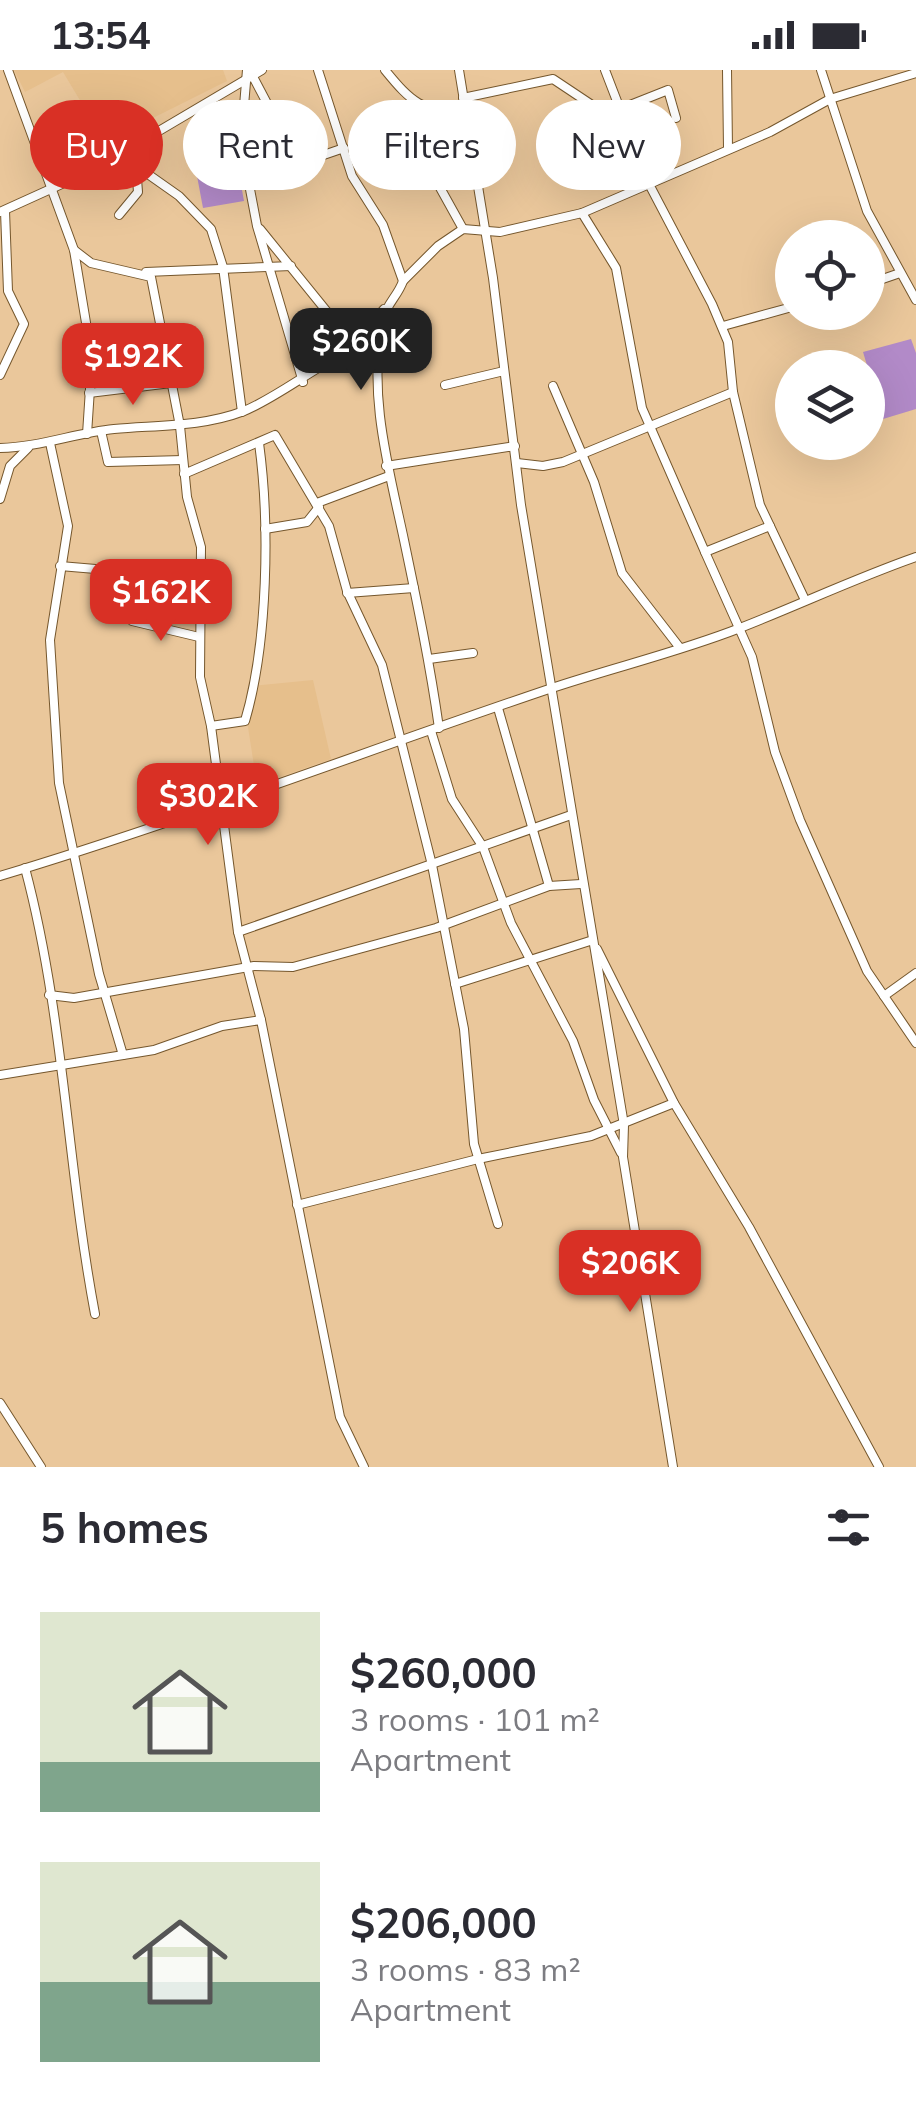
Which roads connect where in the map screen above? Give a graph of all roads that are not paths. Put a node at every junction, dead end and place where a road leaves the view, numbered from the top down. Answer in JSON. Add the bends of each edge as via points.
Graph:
{"nodes":[{"id":1,"x":8,"y":70,"type":"edge"},
{"id":2,"x":262,"y":70,"type":"edge"},
{"id":3,"x":318,"y":70,"type":"edge"},
{"id":4,"x":384,"y":70,"type":"edge"},
{"id":5,"x":459,"y":70,"type":"edge"},
{"id":6,"x":534,"y":70,"type":"edge"},
{"id":7,"x":605,"y":70,"type":"edge"},
{"id":8,"x":727,"y":70,"type":"edge"},
{"id":9,"x":820,"y":70,"type":"edge"},
{"id":10,"x":248,"y":73,"type":"edge"},
{"id":11,"x":916,"y":73,"type":"edge"},
{"id":12,"x":900,"y":74,"type":"edge"},
{"id":13,"x":539,"y":80,"type":"junction"},
{"id":14,"x":463,"y":98,"type":"joint"},
{"id":15,"x":830,"y":99,"type":"junction"},
{"id":16,"x":410,"y":100,"type":"edge"},
{"id":17,"x":585,"y":100,"type":"edge"},
{"id":18,"x":617,"y":100,"type":"edge"},
{"id":19,"x":643,"y":100,"type":"edge"},
{"id":20,"x":671,"y":100,"type":"edge"},
{"id":21,"x":163,"y":126,"type":"edge"},
{"id":22,"x":30,"y":128,"type":"edge"},
{"id":23,"x":344,"y":148,"type":"junction"},
{"id":24,"x":728,"y":148,"type":"junction"},
{"id":25,"x":681,"y":169,"type":"edge"},
{"id":26,"x":163,"y":187,"type":"edge"},
{"id":27,"x":52,"y":190,"type":"joint"},
{"id":28,"x":138,"y":190,"type":"edge"},
{"id":29,"x":441,"y":190,"type":"edge"},
{"id":30,"x":478,"y":190,"type":"edge"},
{"id":31,"x":635,"y":190,"type":"edge"},
{"id":32,"x":652,"y":190,"type":"edge"},
{"id":33,"x":3,"y":212,"type":"edge"},
{"id":34,"x":582,"y":213,"type":"junction"},
{"id":35,"x":118,"y":216,"type":"dead end"},
{"id":36,"x":257,"y":226,"type":"junction"},
{"id":37,"x":484,"y":228,"type":"junction"},
{"id":38,"x":464,"y":229,"type":"junction"},
{"id":39,"x":74,"y":250,"type":"junction"},
{"id":40,"x":268,"y":266,"type":"junction"},
{"id":41,"x":292,"y":266,"type":"junction"},
{"id":42,"x":223,"y":267,"type":"junction"},
{"id":43,"x":146,"y":272,"type":"junction"},
{"id":44,"x":900,"y":273,"type":"junction"},
{"id":45,"x":885,"y":278,"type":"edge"},
{"id":46,"x":403,"y":281,"type":"junction"},
{"id":47,"x":916,"y":300,"type":"edge"},
{"id":48,"x":386,"y":306,"type":"junction"},
{"id":49,"x":775,"y":312,"type":"edge"},
{"id":50,"x":723,"y":326,"type":"junction"},
{"id":51,"x":380,"y":342,"type":"junction"},
{"id":52,"x":354,"y":344,"type":"junction"},
{"id":53,"x":504,"y":370,"type":"junction"},
{"id":54,"x":0,"y":375,"type":"edge"},
{"id":55,"x":303,"y":382,"type":"junction"},
{"id":56,"x":171,"y":383,"type":"junction"},
{"id":57,"x":446,"y":385,"type":"dead end"},
{"id":58,"x":552,"y":386,"type":"dead end"},
{"id":59,"x":733,"y":392,"type":"junction"},
{"id":60,"x":90,"y":393,"type":"junction"},
{"id":61,"x":242,"y":412,"type":"junction"},
{"id":62,"x":180,"y":426,"type":"junction"},
{"id":63,"x":649,"y":427,"type":"junction"},
{"id":64,"x":102,"y":431,"type":"junction"},
{"id":65,"x":87,"y":434,"type":"junction"},
{"id":66,"x":50,"y":443,"type":"junction"},
{"id":67,"x":259,"y":443,"type":"junction"},
{"id":68,"x":31,"y":446,"type":"junction"},
{"id":69,"x":515,"y":446,"type":"junction"},
{"id":70,"x":0,"y":448,"type":"edge"},
{"id":71,"x":582,"y":454,"type":"junction"},
{"id":72,"x":183,"y":460,"type":"junction"},
{"id":73,"x":517,"y":462,"type":"junction"},
{"id":74,"x":388,"y":471,"type":"junction"},
{"id":75,"x":184,"y":474,"type":"junction"},
{"id":76,"x":0,"y":499,"type":"edge"},
{"id":77,"x":318,"y":505,"type":"junction"},
{"id":78,"x":770,"y":526,"type":"junction"},
{"id":79,"x":265,"y":529,"type":"junction"},
{"id":80,"x":705,"y":552,"type":"junction"},
{"id":81,"x":916,"y":557,"type":"edge"},
{"id":82,"x":60,"y":566,"type":"junction"},
{"id":83,"x":202,"y":578,"type":"junction"},
{"id":84,"x":414,"y":588,"type":"junction"},
{"id":85,"x":348,"y":593,"type":"junction"},
{"id":86,"x":805,"y":600,"type":"junction"},
{"id":87,"x":132,"y":621,"type":"dead end"},
{"id":88,"x":740,"y":628,"type":"junction"},
{"id":89,"x":198,"y":637,"type":"junction"},
{"id":90,"x":680,"y":648,"type":"junction"},
{"id":91,"x":473,"y":654,"type":"dead end"},
{"id":92,"x":429,"y":660,"type":"junction"},
{"id":93,"x":552,"y":688,"type":"junction"},
{"id":94,"x":498,"y":708,"type":"junction"},
{"id":95,"x":211,"y":726,"type":"junction"},
{"id":96,"x":435,"y":729,"type":"junction"},
{"id":97,"x":399,"y":742,"type":"junction"},
{"id":98,"x":221,"y":805,"type":"junction"},
{"id":99,"x":571,"y":815,"type":"junction"},
{"id":100,"x":534,"y":828,"type":"junction"},
{"id":101,"x":484,"y":848,"type":"junction"},
{"id":102,"x":74,"y":856,"type":"junction"},
{"id":103,"x":432,"y":865,"type":"junction"},
{"id":104,"x":25,"y":868,"type":"junction"},
{"id":105,"x":0,"y":876,"type":"edge"},
{"id":106,"x":581,"y":884,"type":"junction"},
{"id":107,"x":550,"y":886,"type":"junction"},
{"id":108,"x":504,"y":903,"type":"junction"},
{"id":109,"x":444,"y":923,"type":"junction"},
{"id":110,"x":238,"y":932,"type":"junction"},
{"id":111,"x":593,"y":941,"type":"junction"},
{"id":112,"x":531,"y":963,"type":"junction"},
{"id":113,"x":248,"y":968,"type":"junction"},
{"id":114,"x":916,"y":973,"type":"edge"},
{"id":115,"x":456,"y":984,"type":"junction"},
{"id":116,"x":104,"y":993,"type":"junction"},
{"id":117,"x":49,"y":994,"type":"junction"},
{"id":118,"x":884,"y":996,"type":"junction"},
{"id":119,"x":261,"y":1020,"type":"junction"},
{"id":120,"x":916,"y":1043,"type":"edge"},
{"id":121,"x":124,"y":1055,"type":"junction"},
{"id":122,"x":62,"y":1066,"type":"junction"},
{"id":123,"x":0,"y":1075,"type":"edge"},
{"id":124,"x":674,"y":1103,"type":"junction"},
{"id":125,"x":624,"y":1125,"type":"junction"},
{"id":126,"x":611,"y":1130,"type":"junction"},
{"id":127,"x":623,"y":1157,"type":"junction"},
{"id":128,"x":478,"y":1159,"type":"junction"},
{"id":129,"x":297,"y":1205,"type":"junction"},
{"id":130,"x":498,"y":1224,"type":"dead end"},
{"id":131,"x":95,"y":1314,"type":"dead end"},
{"id":132,"x":0,"y":1403,"type":"edge"},
{"id":133,"x":41,"y":1467,"type":"edge"},
{"id":134,"x":364,"y":1467,"type":"edge"},
{"id":135,"x":672,"y":1467,"type":"edge"},
{"id":136,"x":879,"y":1467,"type":"edge"}],
"edges":[{"from":1,"to":22,"type":"street"},
{"from":2,"to":10,"type":"street"},
{"from":3,"to":23,"type":"street"},
{"from":4,"to":16,"type":"street"},
{"from":5,"to":14,"type":"street"},
{"from":6,"to":13,"type":"street"},
{"from":7,"to":18,"type":"street"},
{"from":8,"to":24,"type":"street"},
{"from":9,"to":15,"type":"street"},
{"from":10,"to":21,"type":"street"},
{"from":10,"to":23,"type":"street","via":[[309,160]]},
{"from":10,"to":36,"type":"street","via":[[241,142]]},
{"from":11,"to":12,"type":"street"},
{"from":12,"to":15,"type":"street"},
{"from":13,"to":14,"type":"street"},
{"from":13,"to":17,"type":"street","via":[[554,79]]},
{"from":15,"to":24,"type":"street"},
{"from":15,"to":44,"type":"street","via":[[867,211]]},
{"from":19,"to":20,"type":"street","via":[[668,90]]},
{"from":23,"to":46,"type":"street","via":[[357,188],[390,238]]},
{"from":24,"to":25,"type":"street"},
{"from":26,"to":42,"type":"street","via":[[208,222]]},
{"from":27,"to":33,"type":"street"},
{"from":27,"to":39,"type":"street"},
{"from":28,"to":35,"type":"street"},
{"from":29,"to":38,"type":"street"},
{"from":30,"to":37,"type":"street"},
{"from":31,"to":34,"type":"street"},
{"from":32,"to":50,"type":"street"},
{"from":33,"to":54,"type":"street","via":[[8,290],[24,324]]},
{"from":34,"to":37,"type":"street","via":[[500,232]]},
{"from":34,"to":63,"type":"street","via":[[618,275]]},
{"from":36,"to":40,"type":"street"},
{"from":36,"to":41,"type":"street"},
{"from":37,"to":38,"type":"street"},
{"from":37,"to":53,"type":"street"},
{"from":38,"to":46,"type":"street"},
{"from":39,"to":43,"type":"street","via":[[101,266]]},
{"from":39,"to":60,"type":"street","via":[[90,336]]},
{"from":40,"to":41,"type":"street"},
{"from":40,"to":42,"type":"street"},
{"from":40,"to":55,"type":"street"},
{"from":41,"to":52,"type":"street"},
{"from":42,"to":43,"type":"street"},
{"from":42,"to":61,"type":"street"},
{"from":43,"to":56,"type":"street"},
{"from":44,"to":45,"type":"street"},
{"from":44,"to":47,"type":"street"},
{"from":46,"to":48,"type":"street"},
{"from":48,"to":51,"type":"street"},
{"from":48,"to":52,"type":"street"},
{"from":49,"to":50,"type":"street"},
{"from":50,"to":59,"type":"street"},
{"from":51,"to":52,"type":"street"},
{"from":51,"to":74,"type":"street"},
{"from":52,"to":55,"type":"street"},
{"from":53,"to":57,"type":"street"},
{"from":53,"to":69,"type":"street"},
{"from":55,"to":61,"type":"street"},
{"from":56,"to":60,"type":"street"},
{"from":56,"to":62,"type":"street"},
{"from":58,"to":71,"type":"street"},
{"from":59,"to":63,"type":"street"},
{"from":59,"to":78,"type":"street"},
{"from":60,"to":65,"type":"street"},
{"from":61,"to":62,"type":"street"},
{"from":62,"to":64,"type":"street"},
{"from":62,"to":72,"type":"street"},
{"from":63,"to":71,"type":"street"},
{"from":63,"to":80,"type":"street"},
{"from":64,"to":65,"type":"street"},
{"from":64,"to":72,"type":"street","via":[[108,462]]},
{"from":65,"to":66,"type":"street"},
{"from":66,"to":68,"type":"street"},
{"from":66,"to":82,"type":"street","via":[[68,526]]},
{"from":67,"to":75,"type":"street"},
{"from":67,"to":77,"type":"street","via":[[272,434],[280,438]]},
{"from":67,"to":79,"type":"street"},
{"from":68,"to":70,"type":"street"},
{"from":68,"to":76,"type":"street","via":[[16,455]]},
{"from":69,"to":73,"type":"street"},
{"from":69,"to":74,"type":"street"},
{"from":71,"to":73,"type":"street","via":[[550,465]]},
{"from":71,"to":90,"type":"street","via":[[622,573]]},
{"from":72,"to":75,"type":"street"},
{"from":73,"to":93,"type":"street"},
{"from":74,"to":77,"type":"street"},
{"from":74,"to":84,"type":"street"},
{"from":75,"to":83,"type":"street"},
{"from":77,"to":79,"type":"street","via":[[307,522]]},
{"from":77,"to":85,"type":"street"},
{"from":78,"to":80,"type":"street"},
{"from":78,"to":86,"type":"street"},
{"from":79,"to":95,"type":"street","via":[[262,638],[246,719]]},
{"from":80,"to":88,"type":"street"},
{"from":81,"to":86,"type":"street"},
{"from":82,"to":83,"type":"street"},
{"from":82,"to":102,"type":"street","via":[[50,668],[59,783]]},
{"from":83,"to":89,"type":"street"},
{"from":84,"to":85,"type":"street"},
{"from":84,"to":92,"type":"street"},
{"from":85,"to":97,"type":"street","via":[[382,665]]},
{"from":86,"to":88,"type":"street"},
{"from":87,"to":89,"type":"street"},
{"from":88,"to":90,"type":"street"},
{"from":88,"to":118,"type":"street","via":[[800,820]]},
{"from":89,"to":95,"type":"street"},
{"from":90,"to":93,"type":"street"},
{"from":91,"to":92,"type":"street"},
{"from":92,"to":96,"type":"street"},
{"from":93,"to":94,"type":"street"},
{"from":93,"to":99,"type":"street"},
{"from":94,"to":96,"type":"street"},
{"from":94,"to":100,"type":"street"},
{"from":95,"to":98,"type":"street"},
{"from":96,"to":97,"type":"street"},
{"from":96,"to":101,"type":"street","via":[[452,799]]},
{"from":97,"to":98,"type":"street"},
{"from":97,"to":103,"type":"street"},
{"from":98,"to":102,"type":"street","via":[[142,827]]},
{"from":98,"to":110,"type":"street"},
{"from":99,"to":100,"type":"street"},
{"from":99,"to":106,"type":"street"},
{"from":100,"to":101,"type":"street"},
{"from":100,"to":107,"type":"street"},
{"from":101,"to":103,"type":"street"},
{"from":101,"to":108,"type":"street"},
{"from":102,"to":104,"type":"street"},
{"from":102,"to":116,"type":"street"},
{"from":103,"to":109,"type":"street"},
{"from":103,"to":110,"type":"street"},
{"from":104,"to":105,"type":"street"},
{"from":104,"to":117,"type":"street"},
{"from":106,"to":107,"type":"street"},
{"from":106,"to":111,"type":"street"},
{"from":107,"to":108,"type":"street"},
{"from":108,"to":109,"type":"street"},
{"from":108,"to":112,"type":"street"},
{"from":109,"to":113,"type":"street","via":[[300,966]]},
{"from":109,"to":115,"type":"street"},
{"from":110,"to":113,"type":"street"},
{"from":111,"to":112,"type":"street"},
{"from":111,"to":124,"type":"street"},
{"from":111,"to":125,"type":"street"},
{"from":112,"to":115,"type":"street"},
{"from":112,"to":126,"type":"street"},
{"from":113,"to":116,"type":"street"},
{"from":113,"to":119,"type":"street"},
{"from":114,"to":118,"type":"street"},
{"from":115,"to":128,"type":"street"},
{"from":116,"to":117,"type":"street"},
{"from":116,"to":121,"type":"street"},
{"from":117,"to":122,"type":"street"},
{"from":118,"to":120,"type":"street"},
{"from":119,"to":121,"type":"street"},
{"from":119,"to":129,"type":"street"},
{"from":121,"to":122,"type":"street"},
{"from":122,"to":123,"type":"street"},
{"from":122,"to":131,"type":"street"},
{"from":124,"to":125,"type":"street"},
{"from":124,"to":136,"type":"street"},
{"from":125,"to":126,"type":"street"},
{"from":125,"to":127,"type":"street"},
{"from":126,"to":127,"type":"street"},
{"from":126,"to":128,"type":"street"},
{"from":127,"to":135,"type":"street"},
{"from":128,"to":129,"type":"street"},
{"from":128,"to":130,"type":"street"},
{"from":129,"to":134,"type":"street","via":[[340,1417]]},
{"from":132,"to":133,"type":"street"}]}
